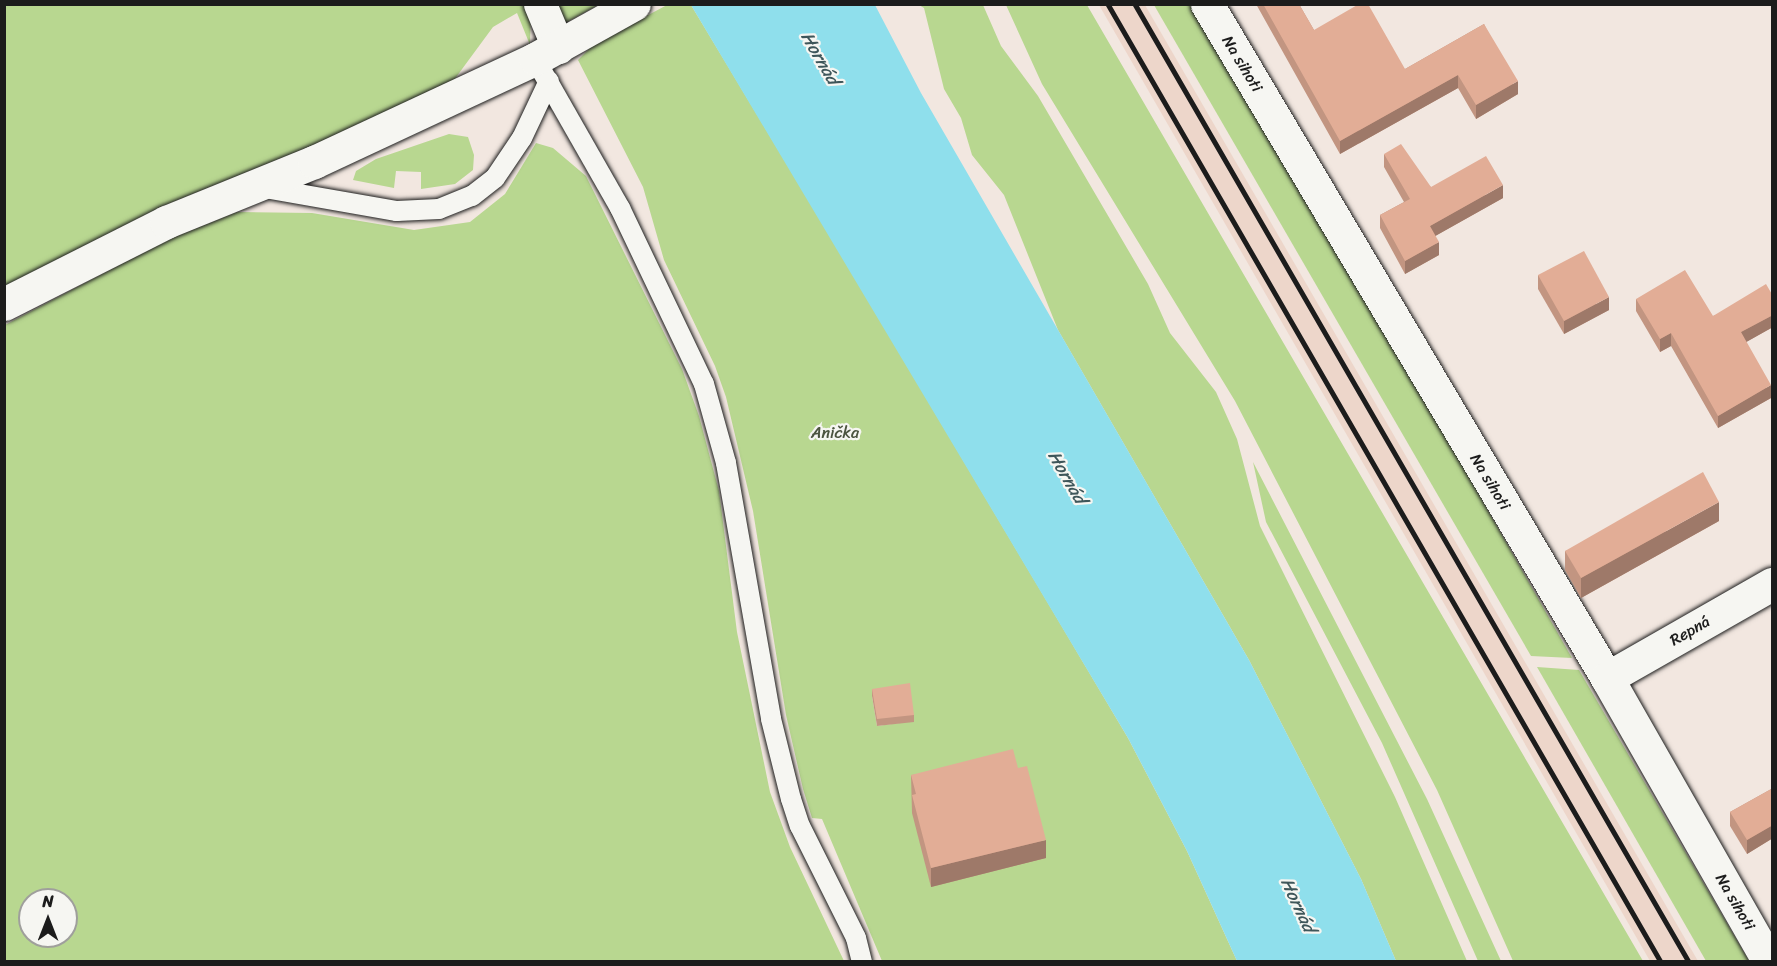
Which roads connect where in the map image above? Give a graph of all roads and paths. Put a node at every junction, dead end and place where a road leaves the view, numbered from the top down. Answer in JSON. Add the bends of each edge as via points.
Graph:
{"nodes":[{"id":1,"x":540,"y":4,"type":"edge"},
{"id":2,"x":634,"y":4,"type":"edge"},
{"id":3,"x":1207,"y":4,"type":"edge"},
{"id":4,"x":547,"y":62,"type":"junction"},
{"id":5,"x":254,"y":186,"type":"junction"},
{"id":6,"x":4,"y":304,"type":"edge"},
{"id":7,"x":1773,"y":584,"type":"edge"},
{"id":8,"x":1607,"y":678,"type":"junction"},
{"id":9,"x":862,"y":962,"type":"edge"},
{"id":10,"x":1768,"y":962,"type":"edge"}],
"edges":[{"from":1,"to":4,"type":"street"},
{"from":2,"to":4,"type":"street","via":[[587,31]]},
{"from":3,"to":8,"type":"street","name":"Na sihoti"},
{"from":4,"to":5,"type":"street"},
{"from":4,"to":5,"type":"lane","via":[[522,138],[495,178],[472,196],[439,209],[398,211]]},
{"from":4,"to":9,"type":"lane","via":[[704,384],[726,463],[771,719],[791,799],[800,826],[856,938]]},
{"from":5,"to":6,"type":"street","via":[[166,222]]},
{"from":7,"to":8,"type":"street","name":"Repná"},
{"from":8,"to":10,"type":"street","name":"Na sihoti"}]}
